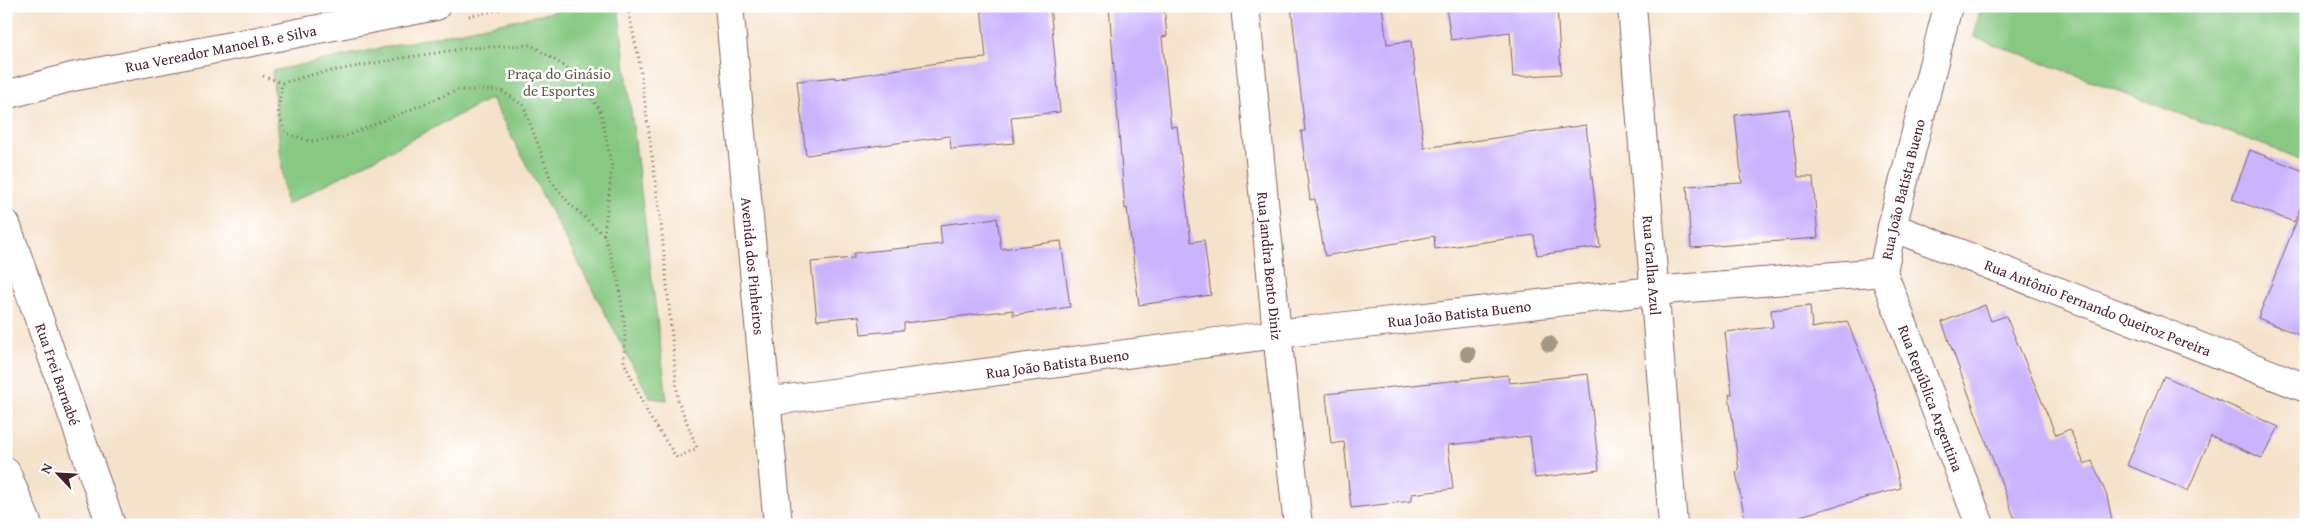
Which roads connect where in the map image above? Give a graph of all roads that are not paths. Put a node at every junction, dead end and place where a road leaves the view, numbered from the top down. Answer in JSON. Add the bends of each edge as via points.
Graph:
{"nodes":[{"id":1,"x":436,"y":6,"type":"edge"},
{"id":2,"x":729,"y":6,"type":"edge"},
{"id":3,"x":1245,"y":6,"type":"edge"},
{"id":4,"x":1632,"y":6,"type":"edge"},
{"id":5,"x":1948,"y":6,"type":"edge"},
{"id":6,"x":6,"y":94,"type":"edge"},
{"id":7,"x":6,"y":224,"type":"edge"},
{"id":8,"x":1892,"y":227,"type":"junction"},
{"id":9,"x":1882,"y":272,"type":"junction"},
{"id":10,"x":1653,"y":291,"type":"junction"},
{"id":11,"x":1277,"y":334,"type":"junction"},
{"id":12,"x":2306,"y":388,"type":"edge"},
{"id":13,"x":765,"y":402,"type":"junction"},
{"id":14,"x":6,"y":472,"type":"edge"},
{"id":15,"x":28,"y":525,"type":"edge"},
{"id":16,"x":111,"y":525,"type":"edge"},
{"id":17,"x":778,"y":525,"type":"edge"},
{"id":18,"x":1298,"y":525,"type":"edge"},
{"id":19,"x":1673,"y":525,"type":"edge"},
{"id":20,"x":1980,"y":525,"type":"edge"}],
"edges":[{"from":1,"to":6,"type":"street","name":"Rua Vereador Manoel B. e Silva","via":[[72,76]]},
{"from":2,"to":13,"type":"street","name":"Avenida dos Pinheiros"},
{"from":3,"to":11,"type":"street","name":"Rua Jandira Bento Diniz"},
{"from":4,"to":10,"type":"street","name":"Rua Gralha Azul"},
{"from":5,"to":8,"type":"street","name":"Rua João Batista Bueno"},
{"from":7,"to":16,"type":"street","name":"Rua Frei Barnabé"},
{"from":8,"to":9,"type":"street","name":"Rua João Batista Bueno"},
{"from":8,"to":12,"type":"street","name":"Rua Antônio Fernando Queiroz Pereira"},
{"from":9,"to":10,"type":"street","name":"Rua João Batista Bueno"},
{"from":9,"to":20,"type":"street","name":"Rua República Argentina"},
{"from":10,"to":11,"type":"street","name":"Rua João Batista Bueno"},
{"from":10,"to":19,"type":"street","name":"Rua Gralha Azul"},
{"from":11,"to":13,"type":"street","name":"Rua João Batista Bueno"},
{"from":11,"to":18,"type":"street","name":"Rua Jandira Bento Diniz"},
{"from":13,"to":17,"type":"street","name":"Avenida dos Pinheiros"},
{"from":14,"to":15,"type":"street"}]}
